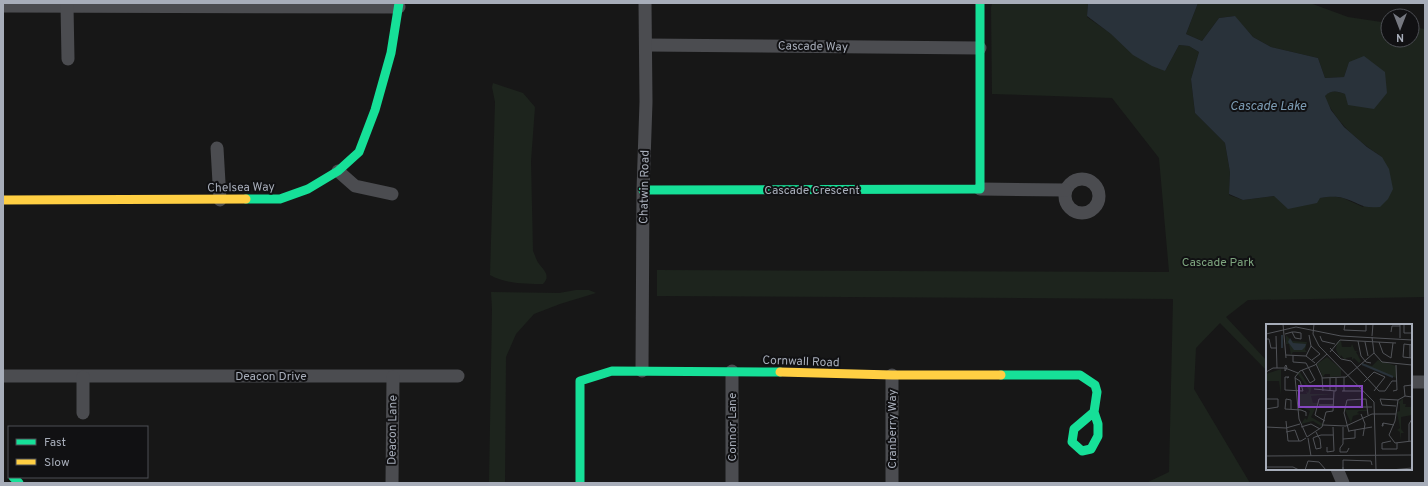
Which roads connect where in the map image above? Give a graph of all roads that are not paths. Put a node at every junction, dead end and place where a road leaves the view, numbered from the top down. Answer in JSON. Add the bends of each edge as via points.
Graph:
{"nodes":[{"id":1,"x":645,"y":3,"type":"edge"},
{"id":2,"x":980,"y":3,"type":"edge"},
{"id":3,"x":399,"y":5,"type":"edge"},
{"id":4,"x":3,"y":6,"type":"edge"},
{"id":5,"x":66,"y":6,"type":"junction"},
{"id":6,"x":646,"y":44,"type":"junction"},
{"id":7,"x":980,"y":48,"type":"junction"},
{"id":8,"x":68,"y":59,"type":"dead end"},
{"id":9,"x":217,"y":148,"type":"dead end"},
{"id":10,"x":338,"y":171,"type":"junction"},
{"id":11,"x":980,"y":189,"type":"junction"},
{"id":12,"x":643,"y":190,"type":"junction"},
{"id":13,"x":1065,"y":190,"type":"dead end"},
{"id":14,"x":392,"y":194,"type":"dead end"},
{"id":15,"x":3,"y":200,"type":"edge"},
{"id":16,"x":220,"y":200,"type":"junction"},
{"id":17,"x":642,"y":371,"type":"junction"},
{"id":18,"x":732,"y":371,"type":"junction"},
{"id":19,"x":892,"y":375,"type":"junction"},
{"id":20,"x":3,"y":376,"type":"edge"},
{"id":21,"x":393,"y":376,"type":"junction"},
{"id":22,"x":458,"y":376,"type":"dead end"},
{"id":23,"x":83,"y":377,"type":"junction"},
{"id":24,"x":1412,"y":382,"type":"edge"},
{"id":25,"x":1425,"y":382,"type":"edge"},
{"id":26,"x":1094,"y":412,"type":"dead end"},
{"id":27,"x":83,"y":413,"type":"dead end"},
{"id":28,"x":1337,"y":470,"type":"edge"},
{"id":29,"x":392,"y":483,"type":"edge"},
{"id":30,"x":580,"y":483,"type":"edge"},
{"id":31,"x":732,"y":483,"type":"edge"},
{"id":32,"x":892,"y":483,"type":"edge"},
{"id":33,"x":1343,"y":483,"type":"edge"}],
"edges":[{"from":1,"to":6,"type":"street","name":"Chatwin Road"},
{"from":2,"to":7,"type":"street"},
{"from":3,"to":5,"type":"street"},
{"from":3,"to":10,"type":"street","name":"Chelsea Way","via":[[391,52],[375,110],[359,152]]},
{"from":4,"to":5,"type":"street"},
{"from":5,"to":8,"type":"street"},
{"from":6,"to":7,"type":"street","name":"Cascade Way"},
{"from":6,"to":12,"type":"street","name":"Chatwin Road"},
{"from":7,"to":11,"type":"street"},
{"from":9,"to":16,"type":"street"},
{"from":10,"to":14,"type":"street","via":[[355,186]]},
{"from":10,"to":16,"type":"street","name":"Chelsea Way","via":[[308,188],[280,199]]},
{"from":11,"to":12,"type":"street","name":"Cascade Crescent"},
{"from":11,"to":13,"type":"street","name":"Cascade Crescent"},
{"from":12,"to":17,"type":"street","name":"Chatwin Road"},
{"from":15,"to":16,"type":"street","name":"Chelsea Way"},
{"from":17,"to":18,"type":"street","name":"Cornwall Road"},
{"from":17,"to":30,"type":"street","name":"Cornwall Road","via":[[612,371],[580,381]]},
{"from":18,"to":19,"type":"street","name":"Cornwall Road"},
{"from":18,"to":31,"type":"street","name":"Connor Lane"},
{"from":19,"to":26,"type":"street","name":"Cornwall Road","via":[[1080,375],[1095,384],[1097,392]]},
{"from":19,"to":32,"type":"street","name":"Cranberry Way"},
{"from":20,"to":23,"type":"street","name":"Deacon Drive"},
{"from":21,"to":22,"type":"street","name":"Deacon Drive"},
{"from":21,"to":23,"type":"street","name":"Deacon Drive"},
{"from":21,"to":29,"type":"street","name":"Deacon Lane"},
{"from":23,"to":27,"type":"street"},
{"from":24,"to":25,"type":"street"},
{"from":28,"to":33,"type":"street"}]}
